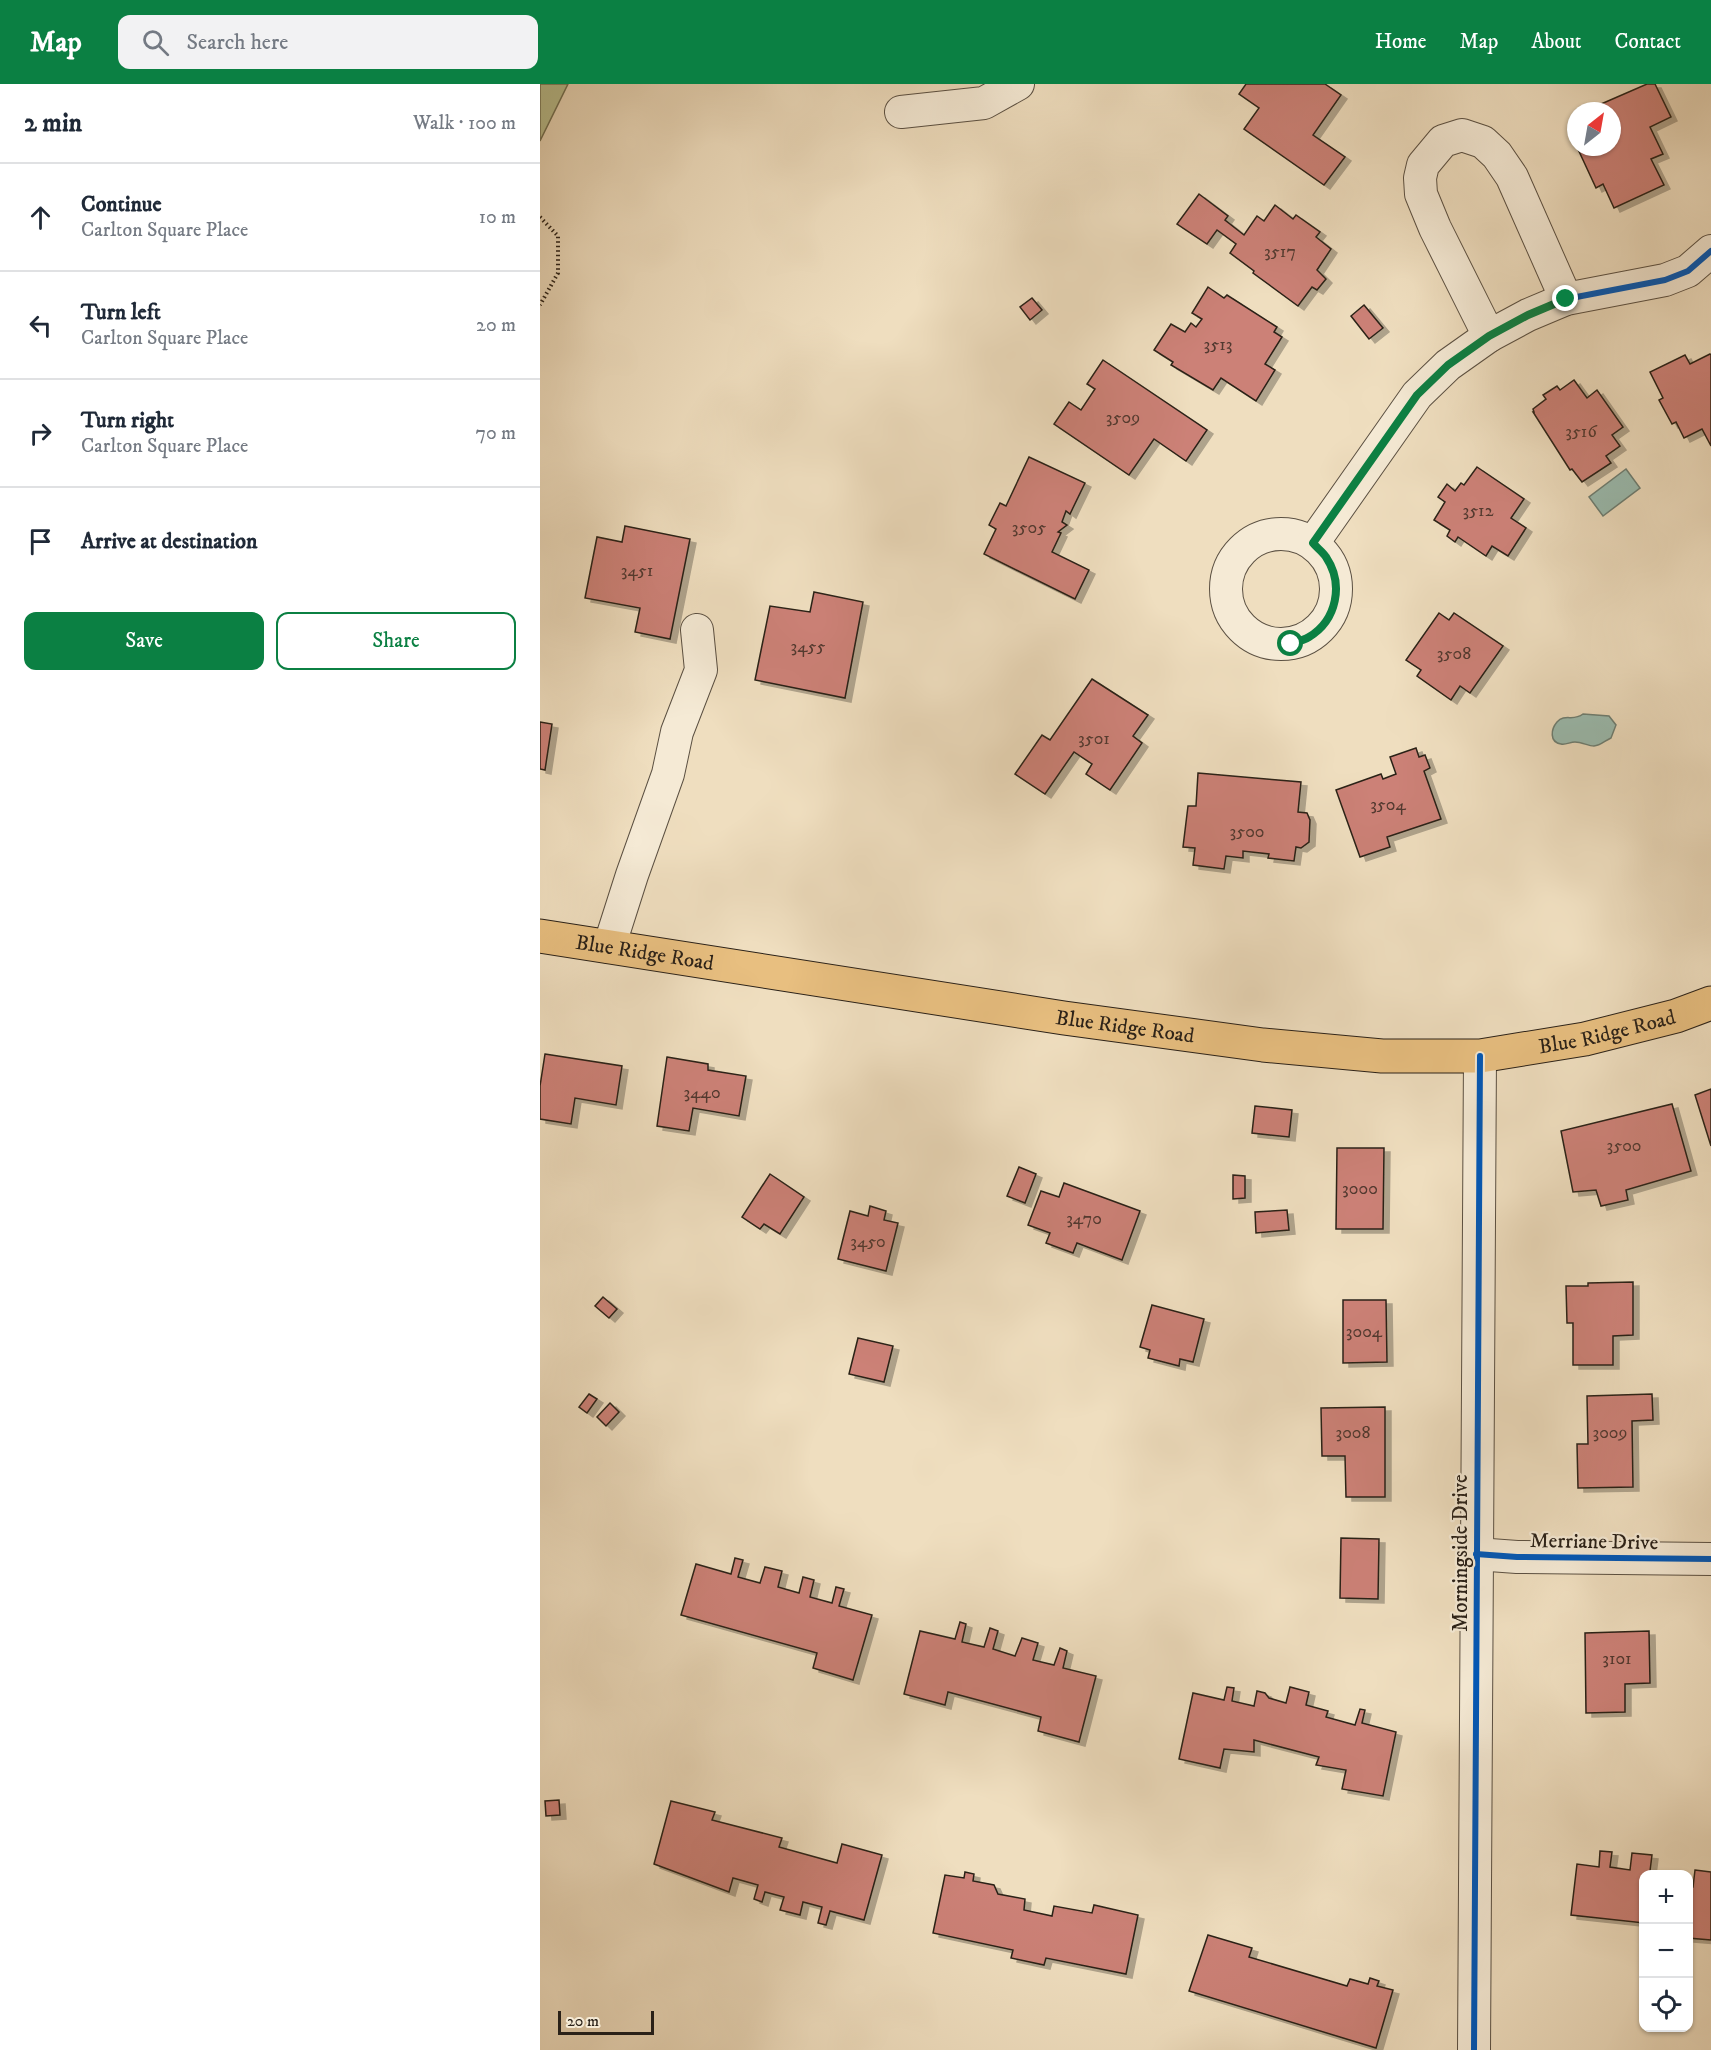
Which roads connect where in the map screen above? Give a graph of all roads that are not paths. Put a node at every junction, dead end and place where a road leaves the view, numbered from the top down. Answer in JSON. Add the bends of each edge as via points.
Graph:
{"nodes":[{"id":1,"x":1018,"y":84,"type":"edge"},
{"id":2,"x":901,"y":112,"type":"dead end"},
{"id":3,"x":1703,"y":266,"type":"edge"},
{"id":4,"x":1566,"y":299,"type":"junction"},
{"id":5,"x":1489,"y":336,"type":"junction"},
{"id":6,"x":1313,"y":543,"type":"dead end"},
{"id":7,"x":697,"y":630,"type":"dead end"},
{"id":8,"x":540,"y":936,"type":"edge"},
{"id":9,"x":609,"y":947,"type":"junction"},
{"id":10,"x":1711,"y":1003,"type":"edge"},
{"id":11,"x":1480,"y":1056,"type":"junction"},
{"id":12,"x":1476,"y":1554,"type":"junction"},
{"id":13,"x":1711,"y":1559,"type":"edge"},
{"id":14,"x":1474,"y":2050,"type":"edge"}],
"edges":[{"from":1,"to":2,"type":"street","via":[[984,103]]},
{"from":3,"to":4,"type":"street","via":[[1665,279]]},
{"from":4,"to":5,"type":"street"},
{"from":4,"to":5,"type":"street","via":[[1512,177],[1497,155],[1483,142],[1462,135],[1443,141],[1423,165],[1419,178],[1421,194]]},
{"from":5,"to":6,"type":"street","via":[[1448,365],[1417,395]]},
{"from":7,"to":9,"type":"street","via":[[701,670],[677,732],[669,774]]},
{"from":8,"to":9,"type":"main road","name":"Blue Ridge Road"},
{"from":9,"to":11,"type":"main road","name":"Blue Ridge Road","via":[[1263,1045],[1382,1056]]},
{"from":10,"to":11,"type":"main road","name":"Blue Ridge Road","via":[[1585,1039]]},
{"from":11,"to":12,"type":"street","name":"Morningside Drive"},
{"from":12,"to":13,"type":"street","name":"Merriane Drive"},
{"from":12,"to":14,"type":"street","name":"Morningside Drive"}]}
